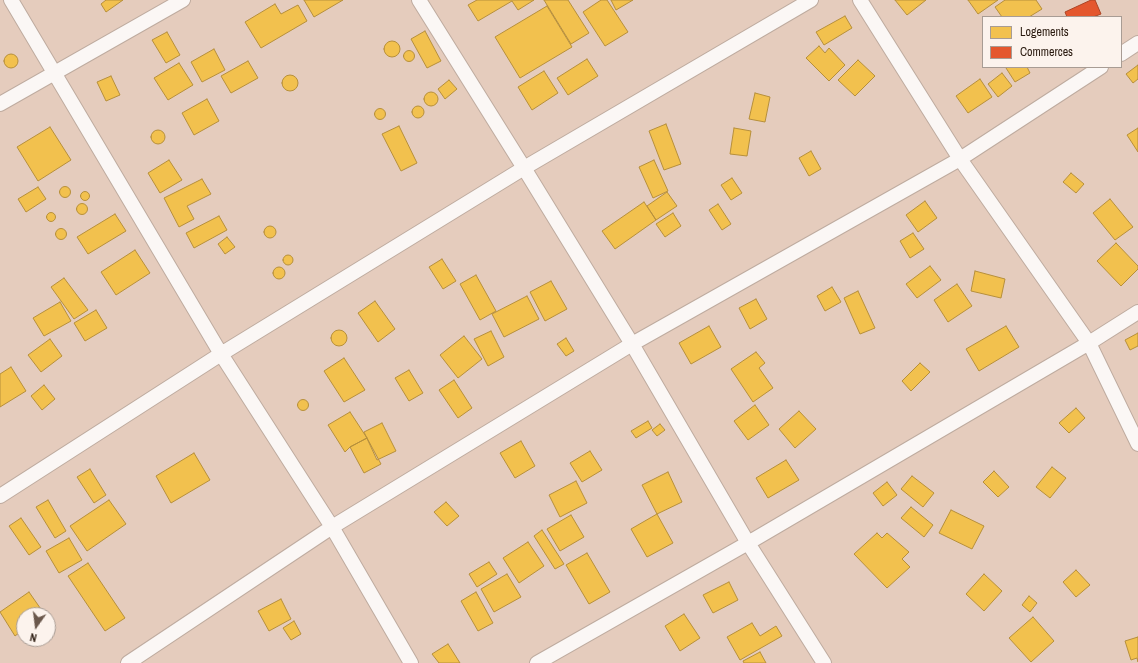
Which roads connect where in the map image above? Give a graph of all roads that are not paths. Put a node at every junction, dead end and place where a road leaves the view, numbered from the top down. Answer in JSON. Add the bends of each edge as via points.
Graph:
{"nodes":[{"id":1,"x":11,"y":0,"type":"edge"},
{"id":2,"x":183,"y":0,"type":"edge"},
{"id":3,"x":419,"y":0,"type":"edge"},
{"id":4,"x":811,"y":0,"type":"edge"},
{"id":5,"x":860,"y":0,"type":"edge"},
{"id":6,"x":1138,"y":43,"type":"edge"},
{"id":7,"x":1122,"y":53,"type":"edge"},
{"id":8,"x":1099,"y":68,"type":"edge"},
{"id":9,"x":55,"y":72,"type":"junction"},
{"id":10,"x":0,"y":104,"type":"edge"},
{"id":11,"x":960,"y":159,"type":"junction"},
{"id":12,"x":524,"y":168,"type":"junction"},
{"id":13,"x":1138,"y":312,"type":"edge"},
{"id":14,"x":1089,"y":343,"type":"junction"},
{"id":15,"x":632,"y":344,"type":"junction"},
{"id":16,"x":221,"y":354,"type":"junction"},
{"id":17,"x":1138,"y":444,"type":"edge"},
{"id":18,"x":0,"y":496,"type":"edge"},
{"id":19,"x":332,"y":527,"type":"junction"},
{"id":20,"x":748,"y":543,"type":"junction"},
{"id":21,"x":128,"y":663,"type":"edge"},
{"id":22,"x":410,"y":663,"type":"edge"},
{"id":23,"x":537,"y":663,"type":"edge"},
{"id":24,"x":824,"y":663,"type":"edge"}],
"edges":[{"from":1,"to":9,"type":"street"},
{"from":2,"to":9,"type":"street"},
{"from":3,"to":12,"type":"street"},
{"from":4,"to":12,"type":"street"},
{"from":5,"to":11,"type":"street"},
{"from":6,"to":7,"type":"street"},
{"from":8,"to":11,"type":"street"},
{"from":9,"to":10,"type":"street"},
{"from":9,"to":16,"type":"street"},
{"from":11,"to":14,"type":"street"},
{"from":11,"to":15,"type":"street"},
{"from":12,"to":15,"type":"street"},
{"from":12,"to":16,"type":"street"},
{"from":13,"to":14,"type":"street"},
{"from":14,"to":17,"type":"street"},
{"from":14,"to":20,"type":"street"},
{"from":15,"to":19,"type":"street"},
{"from":15,"to":20,"type":"street"},
{"from":16,"to":18,"type":"street"},
{"from":16,"to":19,"type":"street"},
{"from":19,"to":21,"type":"street"},
{"from":19,"to":22,"type":"street"},
{"from":20,"to":23,"type":"street"},
{"from":20,"to":24,"type":"street"}]}
